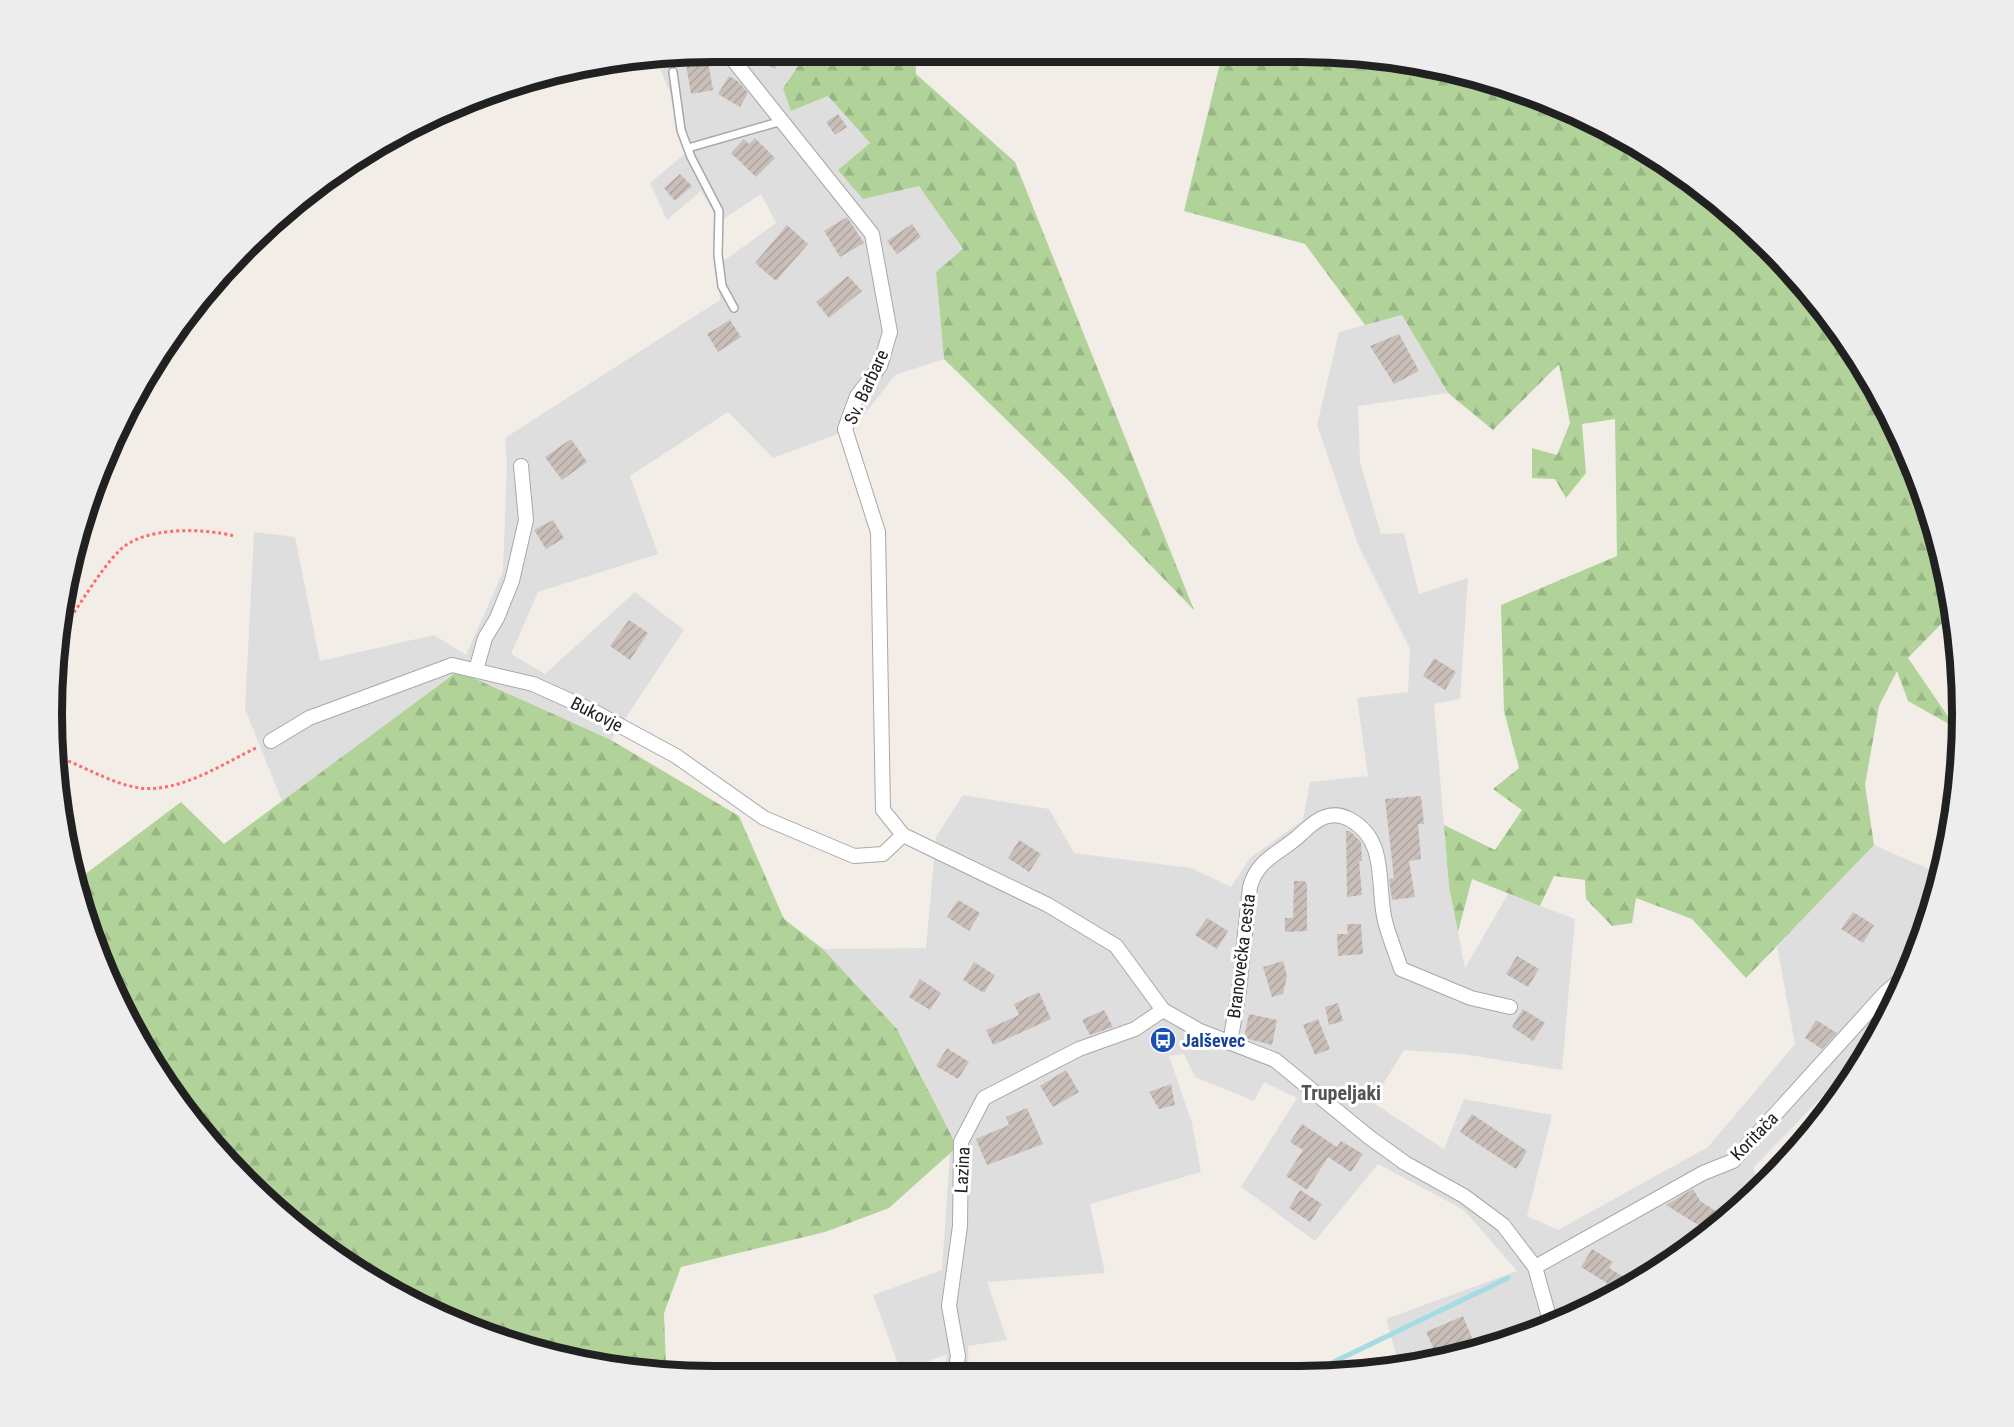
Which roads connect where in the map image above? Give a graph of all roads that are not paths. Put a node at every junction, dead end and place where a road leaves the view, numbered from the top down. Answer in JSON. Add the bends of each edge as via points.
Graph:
{"nodes":[{"id":1,"x":735,"y":62,"type":"edge"},
{"id":2,"x":673,"y":72,"type":"dead end"},
{"id":3,"x":782,"y":121,"type":"junction"},
{"id":4,"x":688,"y":148,"type":"junction"},
{"id":5,"x":734,"y":308,"type":"dead end"},
{"id":6,"x":521,"y":466,"type":"dead end"},
{"id":7,"x":476,"y":670,"type":"junction"},
{"id":8,"x":271,"y":741,"type":"road end"},
{"id":9,"x":903,"y":835,"type":"junction"},
{"id":10,"x":1892,"y":987,"type":"edge"},
{"id":11,"x":1510,"y":1007,"type":"dead end"},
{"id":12,"x":1163,"y":1010,"type":"junction"},
{"id":13,"x":1230,"y":1042,"type":"junction"},
{"id":14,"x":1535,"y":1267,"type":"junction"},
{"id":15,"x":1549,"y":1316,"type":"edge"},
{"id":16,"x":956,"y":1366,"type":"edge"}],
"edges":[{"from":1,"to":3,"type":"street","name":"Sv. Barbare"},
{"from":2,"to":4,"type":"lane","via":[[681,130]]},
{"from":3,"to":4,"type":"lane"},
{"from":3,"to":9,"type":"street","name":"Sv. Barbare","via":[[872,234],[890,332],[880,366],[857,396],[845,429],[878,532],[883,810]]},
{"from":4,"to":5,"type":"lane","via":[[719,211],[722,286]]},
{"from":6,"to":7,"type":"street","via":[[526,520],[512,581],[485,638]]},
{"from":7,"to":8,"type":"street","name":"Bukovje","via":[[452,665],[309,718]]},
{"from":7,"to":9,"type":"street","name":"Bukovje","via":[[533,684],[593,711],[676,756],[764,818],[854,856],[883,854]]},
{"from":9,"to":12,"type":"street","name":"Branovečka cesta","via":[[1048,905],[1116,946]]},
{"from":10,"to":14,"type":"street","name":"Koritača","via":[[1733,1161],[1703,1173]]},
{"from":11,"to":13,"type":"street","name":"Branovečka cesta","via":[[1471,998],[1401,969],[1385,920],[1381,871],[1372,839],[1360,825],[1340,814],[1317,818],[1254,872]]},
{"from":12,"to":13,"type":"street","name":"Branovečka cesta","via":[[1200,1031]]},
{"from":12,"to":16,"type":"street","name":"Lazina","via":[[1135,1029],[1079,1049],[984,1098],[961,1142],[960,1226],[949,1306]]},
{"from":13,"to":14,"type":"street","name":"Branovečka cesta","via":[[1275,1060],[1405,1163],[1464,1196],[1503,1225]]},
{"from":14,"to":15,"type":"street","name":"Branovečka cesta"}]}
